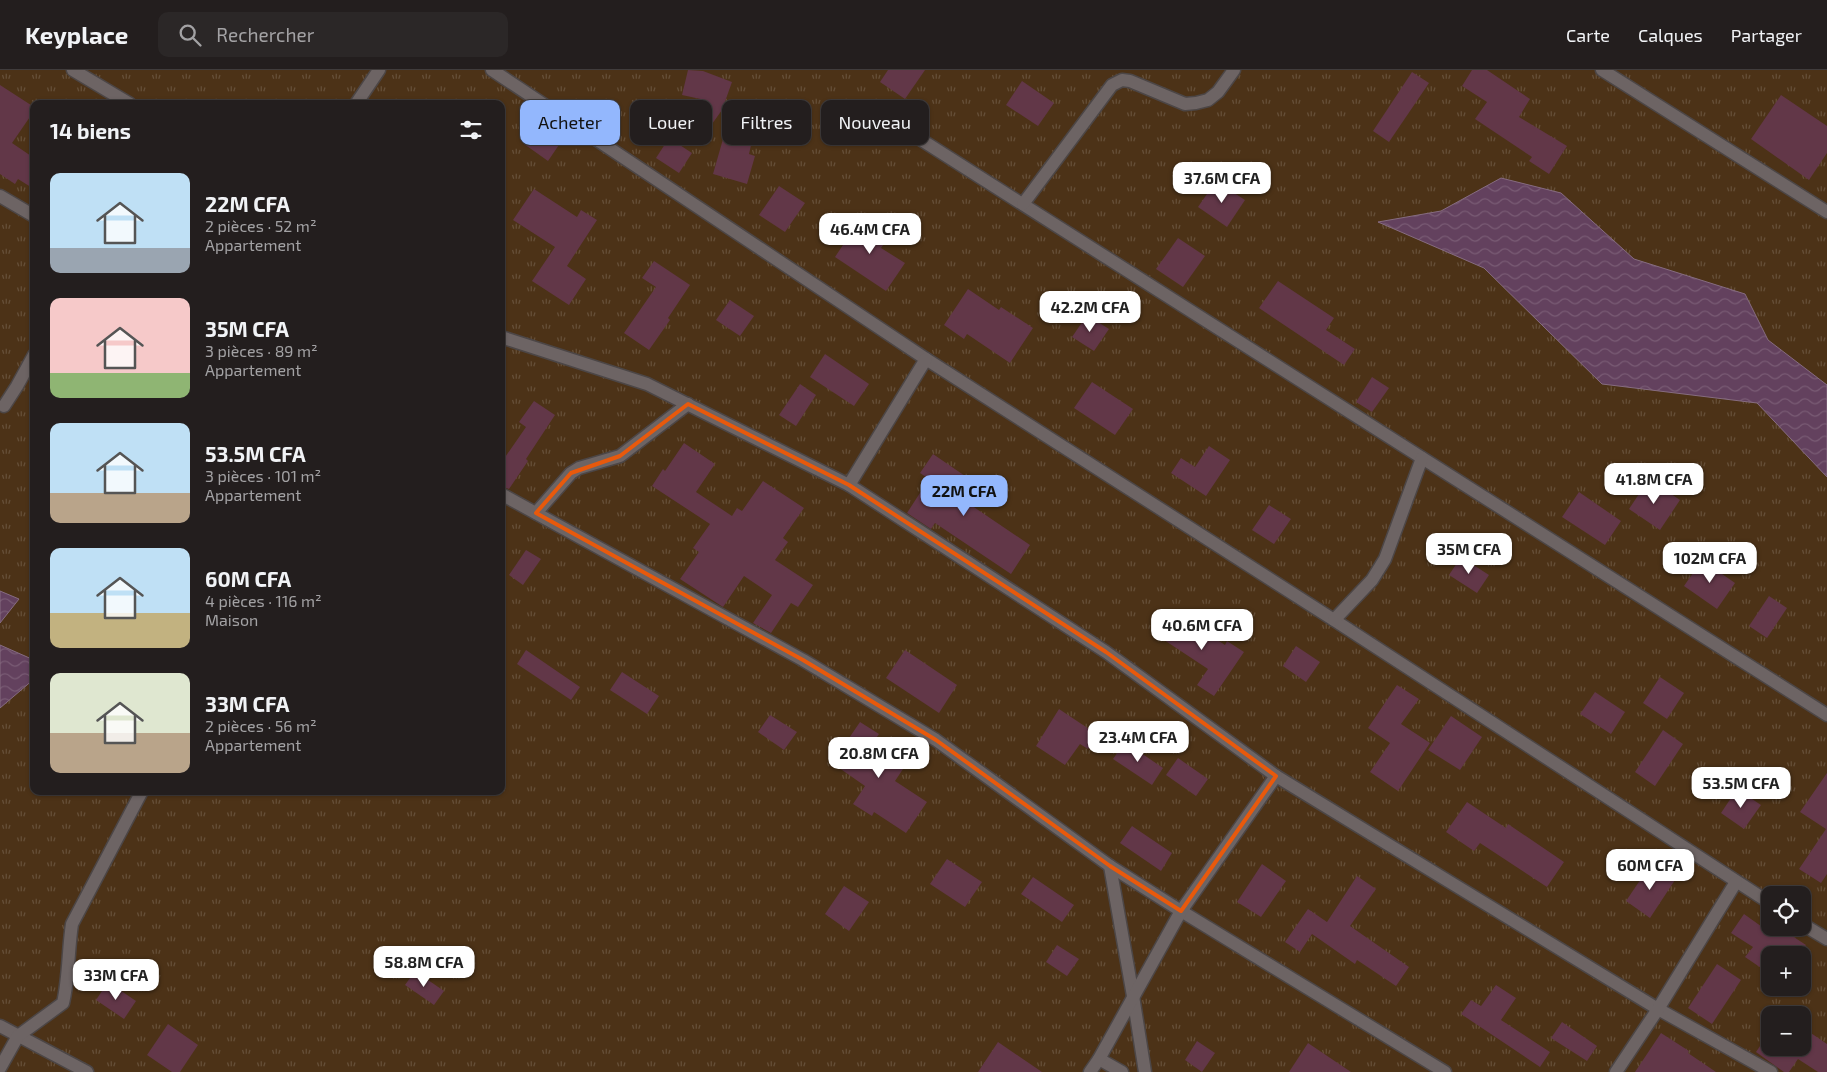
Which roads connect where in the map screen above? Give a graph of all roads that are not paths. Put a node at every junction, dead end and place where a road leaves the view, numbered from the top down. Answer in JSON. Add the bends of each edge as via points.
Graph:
{"nodes":[{"id":1,"x":73,"y":70,"type":"edge"},
{"id":2,"x":379,"y":70,"type":"edge"},
{"id":3,"x":492,"y":70,"type":"edge"},
{"id":4,"x":1234,"y":70,"type":"edge"},
{"id":5,"x":1602,"y":70,"type":"edge"},
{"id":6,"x":123,"y":100,"type":"edge"},
{"id":7,"x":359,"y":100,"type":"edge"},
{"id":8,"x":929,"y":145,"type":"edge"},
{"id":9,"x":0,"y":196,"type":"edge"},
{"id":10,"x":1023,"y":204,"type":"junction"},
{"id":11,"x":1827,"y":212,"type":"edge"},
{"id":12,"x":30,"y":214,"type":"edge"},
{"id":13,"x":505,"y":338,"type":"edge"},
{"id":14,"x":926,"y":359,"type":"junction"},
{"id":15,"x":30,"y":363,"type":"edge"},
{"id":16,"x":688,"y":404,"type":"junction"},
{"id":17,"x":4,"y":406,"type":"dead end"},
{"id":18,"x":1422,"y":458,"type":"junction"},
{"id":19,"x":849,"y":485,"type":"junction"},
{"id":20,"x":505,"y":496,"type":"edge"},
{"id":21,"x":536,"y":513,"type":"junction"},
{"id":22,"x":1334,"y":620,"type":"junction"},
{"id":23,"x":1827,"y":715,"type":"edge"},
{"id":24,"x":1276,"y":776,"type":"junction"},
{"id":25,"x":140,"y":795,"type":"edge"},
{"id":26,"x":1110,"y":866,"type":"junction"},
{"id":27,"x":1736,"y":882,"type":"junction"},
{"id":28,"x":1761,"y":897,"type":"edge"},
{"id":29,"x":1181,"y":911,"type":"junction"},
{"id":30,"x":1811,"y":929,"type":"edge"},
{"id":31,"x":1827,"y":939,"type":"edge"},
{"id":32,"x":1133,"y":996,"type":"junction"},
{"id":33,"x":1658,"y":1009,"type":"junction"},
{"id":34,"x":0,"y":1026,"type":"edge"},
{"id":35,"x":18,"y":1036,"type":"junction"},
{"id":36,"x":1099,"y":1059,"type":"junction"},
{"id":37,"x":0,"y":1068,"type":"edge"},
{"id":38,"x":87,"y":1072,"type":"edge"},
{"id":39,"x":1090,"y":1072,"type":"edge"},
{"id":40,"x":1122,"y":1072,"type":"edge"},
{"id":41,"x":1145,"y":1072,"type":"edge"},
{"id":42,"x":1446,"y":1072,"type":"edge"},
{"id":43,"x":1616,"y":1072,"type":"edge"},
{"id":44,"x":1771,"y":1072,"type":"edge"}],
"edges":[{"from":1,"to":6,"type":"street"},
{"from":2,"to":7,"type":"street"},
{"from":3,"to":14,"type":"street"},
{"from":4,"to":10,"type":"street","via":[[1218,92],[1196,104],[1185,104],[1130,81],[1122,80],[1112,85]]},
{"from":5,"to":11,"type":"street"},
{"from":8,"to":10,"type":"street"},
{"from":9,"to":12,"type":"street"},
{"from":10,"to":18,"type":"street"},
{"from":13,"to":16,"type":"street","via":[[646,384]]},
{"from":14,"to":19,"type":"street"},
{"from":14,"to":22,"type":"street"},
{"from":15,"to":17,"type":"street"},
{"from":16,"to":19,"type":"street"},
{"from":16,"to":21,"type":"street","via":[[620,456],[571,473]]},
{"from":18,"to":22,"type":"street","via":[[1385,559],[1372,580]]},
{"from":18,"to":23,"type":"street"},
{"from":19,"to":24,"type":"street","via":[[1106,652]]},
{"from":20,"to":21,"type":"street"},
{"from":21,"to":26,"type":"street","via":[[803,660],[936,740]]},
{"from":22,"to":27,"type":"street"},
{"from":24,"to":29,"type":"street"},
{"from":24,"to":33,"type":"street"},
{"from":25,"to":35,"type":"street","via":[[72,924],[64,1003]]},
{"from":26,"to":29,"type":"street"},
{"from":26,"to":32,"type":"street"},
{"from":27,"to":28,"type":"street"},
{"from":27,"to":33,"type":"street"},
{"from":29,"to":32,"type":"street"},
{"from":29,"to":42,"type":"street"},
{"from":30,"to":31,"type":"street"},
{"from":32,"to":36,"type":"street"},
{"from":32,"to":41,"type":"street"},
{"from":33,"to":43,"type":"street"},
{"from":33,"to":44,"type":"street"},
{"from":34,"to":35,"type":"street"},
{"from":35,"to":37,"type":"street"},
{"from":35,"to":38,"type":"street"},
{"from":36,"to":39,"type":"street"},
{"from":36,"to":40,"type":"street"}]}
